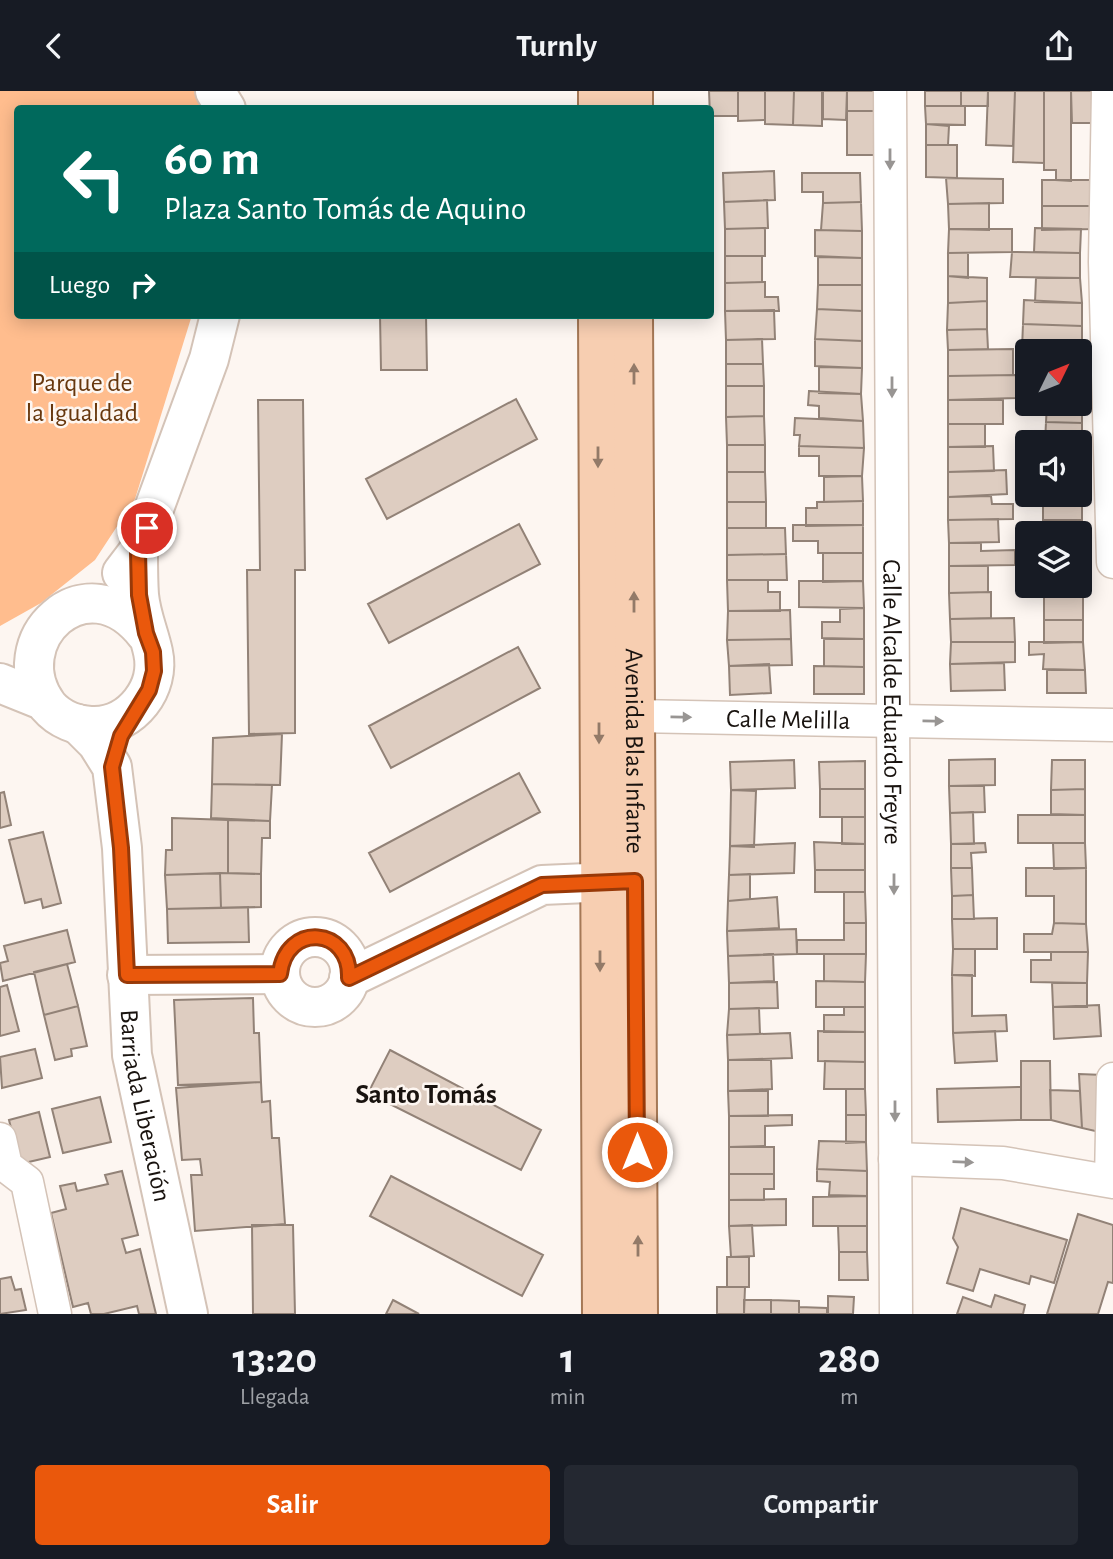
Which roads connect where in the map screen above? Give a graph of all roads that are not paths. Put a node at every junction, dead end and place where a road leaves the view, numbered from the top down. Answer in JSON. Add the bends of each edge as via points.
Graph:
{"nodes":[{"id":1,"x":890,"y":91,"type":"edge"},
{"id":2,"x":1108,"y":91,"type":"edge"},
{"id":3,"x":1109,"y":262,"type":"edge"},
{"id":4,"x":219,"y":319,"type":"edge"},
{"id":5,"x":598,"y":319,"type":"edge"},
{"id":6,"x":634,"y":319,"type":"edge"},
{"id":7,"x":1112,"y":482,"type":"edge"},
{"id":8,"x":138,"y":552,"type":"junction"},
{"id":9,"x":1113,"y":562,"type":"edge"},
{"id":10,"x":89,"y":602,"type":"junction"},
{"id":11,"x":146,"y":633,"type":"junction"},
{"id":12,"x":37,"y":636,"type":"junction"},
{"id":13,"x":0,"y":661,"type":"edge"},
{"id":14,"x":0,"y":683,"type":"edge"},
{"id":15,"x":598,"y":688,"type":"junction"},
{"id":16,"x":42,"y":700,"type":"junction"},
{"id":17,"x":138,"y":706,"type":"junction"},
{"id":18,"x":635,"y":716,"type":"junction"},
{"id":19,"x":894,"y":720,"type":"junction"},
{"id":20,"x":78,"y":725,"type":"junction"},
{"id":21,"x":1113,"y":725,"type":"edge"},
{"id":22,"x":112,"y":767,"type":"junction"},
{"id":23,"x":617,"y":882,"type":"junction"},
{"id":24,"x":280,"y":974,"type":"junction"},
{"id":25,"x":127,"y":975,"type":"junction"},
{"id":26,"x":349,"y":978,"type":"junction"},
{"id":27,"x":1113,"y":1079,"type":"edge"},
{"id":28,"x":0,"y":1139,"type":"edge"},
{"id":29,"x":895,"y":1159,"type":"junction"},
{"id":30,"x":1112,"y":1182,"type":"edge"},
{"id":31,"x":55,"y":1314,"type":"edge"},
{"id":32,"x":188,"y":1314,"type":"edge"},
{"id":33,"x":602,"y":1314,"type":"edge"},
{"id":34,"x":638,"y":1314,"type":"edge"},
{"id":35,"x":896,"y":1314,"type":"edge"}],
"edges":[{"from":1,"to":19,"type":"street","name":"Calle Alcalde Eduardo Freyre","one_way":true},
{"from":2,"to":3,"type":"street"},
{"from":3,"to":7,"type":"street"},
{"from":4,"to":8,"type":"street","via":[[209,359]]},
{"from":5,"to":15,"type":"main road","name":"Avenida Blas Infante","one_way":true},
{"from":18,"to":6,"type":"main road","name":"Avenida Blas Infante","one_way":true},
{"from":7,"to":9,"type":"street"},
{"from":8,"to":10,"type":"street","via":[[114,582]]},
{"from":8,"to":11,"type":"street"},
{"from":10,"to":11,"type":"street","via":[[122,610]]},
{"from":10,"to":12,"type":"street","via":[[68,607],[50,619]]},
{"from":11,"to":17,"type":"street","via":[[154,671]]},
{"from":12,"to":13,"type":"street"},
{"from":12,"to":16,"type":"street","via":[[31,669]]},
{"from":14,"to":16,"type":"street"},
{"from":15,"to":18,"type":"street"},
{"from":15,"to":23,"type":"main road","name":"Avenida Blas Infante","one_way":true},
{"from":16,"to":20,"type":"street"},
{"from":17,"to":20,"type":"street","via":[[111,724]]},
{"from":17,"to":22,"type":"street","name":"Barriada Liberación","via":[[121,736]]},
{"from":18,"to":19,"type":"street","name":"Calle Melilla","one_way":true},
{"from":18,"to":23,"type":"main road","name":"Avenida Blas Infante"},
{"from":19,"to":21,"type":"street","name":"Calle Melilla","one_way":true},
{"from":19,"to":29,"type":"street","name":"Calle Alcalde Eduardo Freyre","one_way":true},
{"from":20,"to":22,"type":"street","name":"Barriada Liberación"},
{"from":22,"to":25,"type":"street","name":"Barriada Liberación"},
{"from":23,"to":26,"type":"street","via":[[542,885]]},
{"from":23,"to":33,"type":"main road","name":"Avenida Blas Infante","one_way":true},
{"from":34,"to":23,"type":"main road","name":"Avenida Blas Infante","one_way":true},
{"from":24,"to":25,"type":"street"},
{"from":24,"to":26,"type":"street","via":[[293,999],[311,1007],[322,1007],[341,996]]},
{"from":24,"to":26,"type":"street","via":[[286,952],[315,937],[337,945],[349,964]]},
{"from":25,"to":32,"type":"street","name":"Barriada Liberación","via":[[132,1055]]},
{"from":27,"to":30,"type":"street"},
{"from":28,"to":31,"type":"street","via":[[6,1166],[27,1182]]},
{"from":29,"to":30,"type":"street","one_way":true,"via":[[1003,1163]]},
{"from":29,"to":35,"type":"street","name":"Calle Alcalde Eduardo Freyre"}]}
